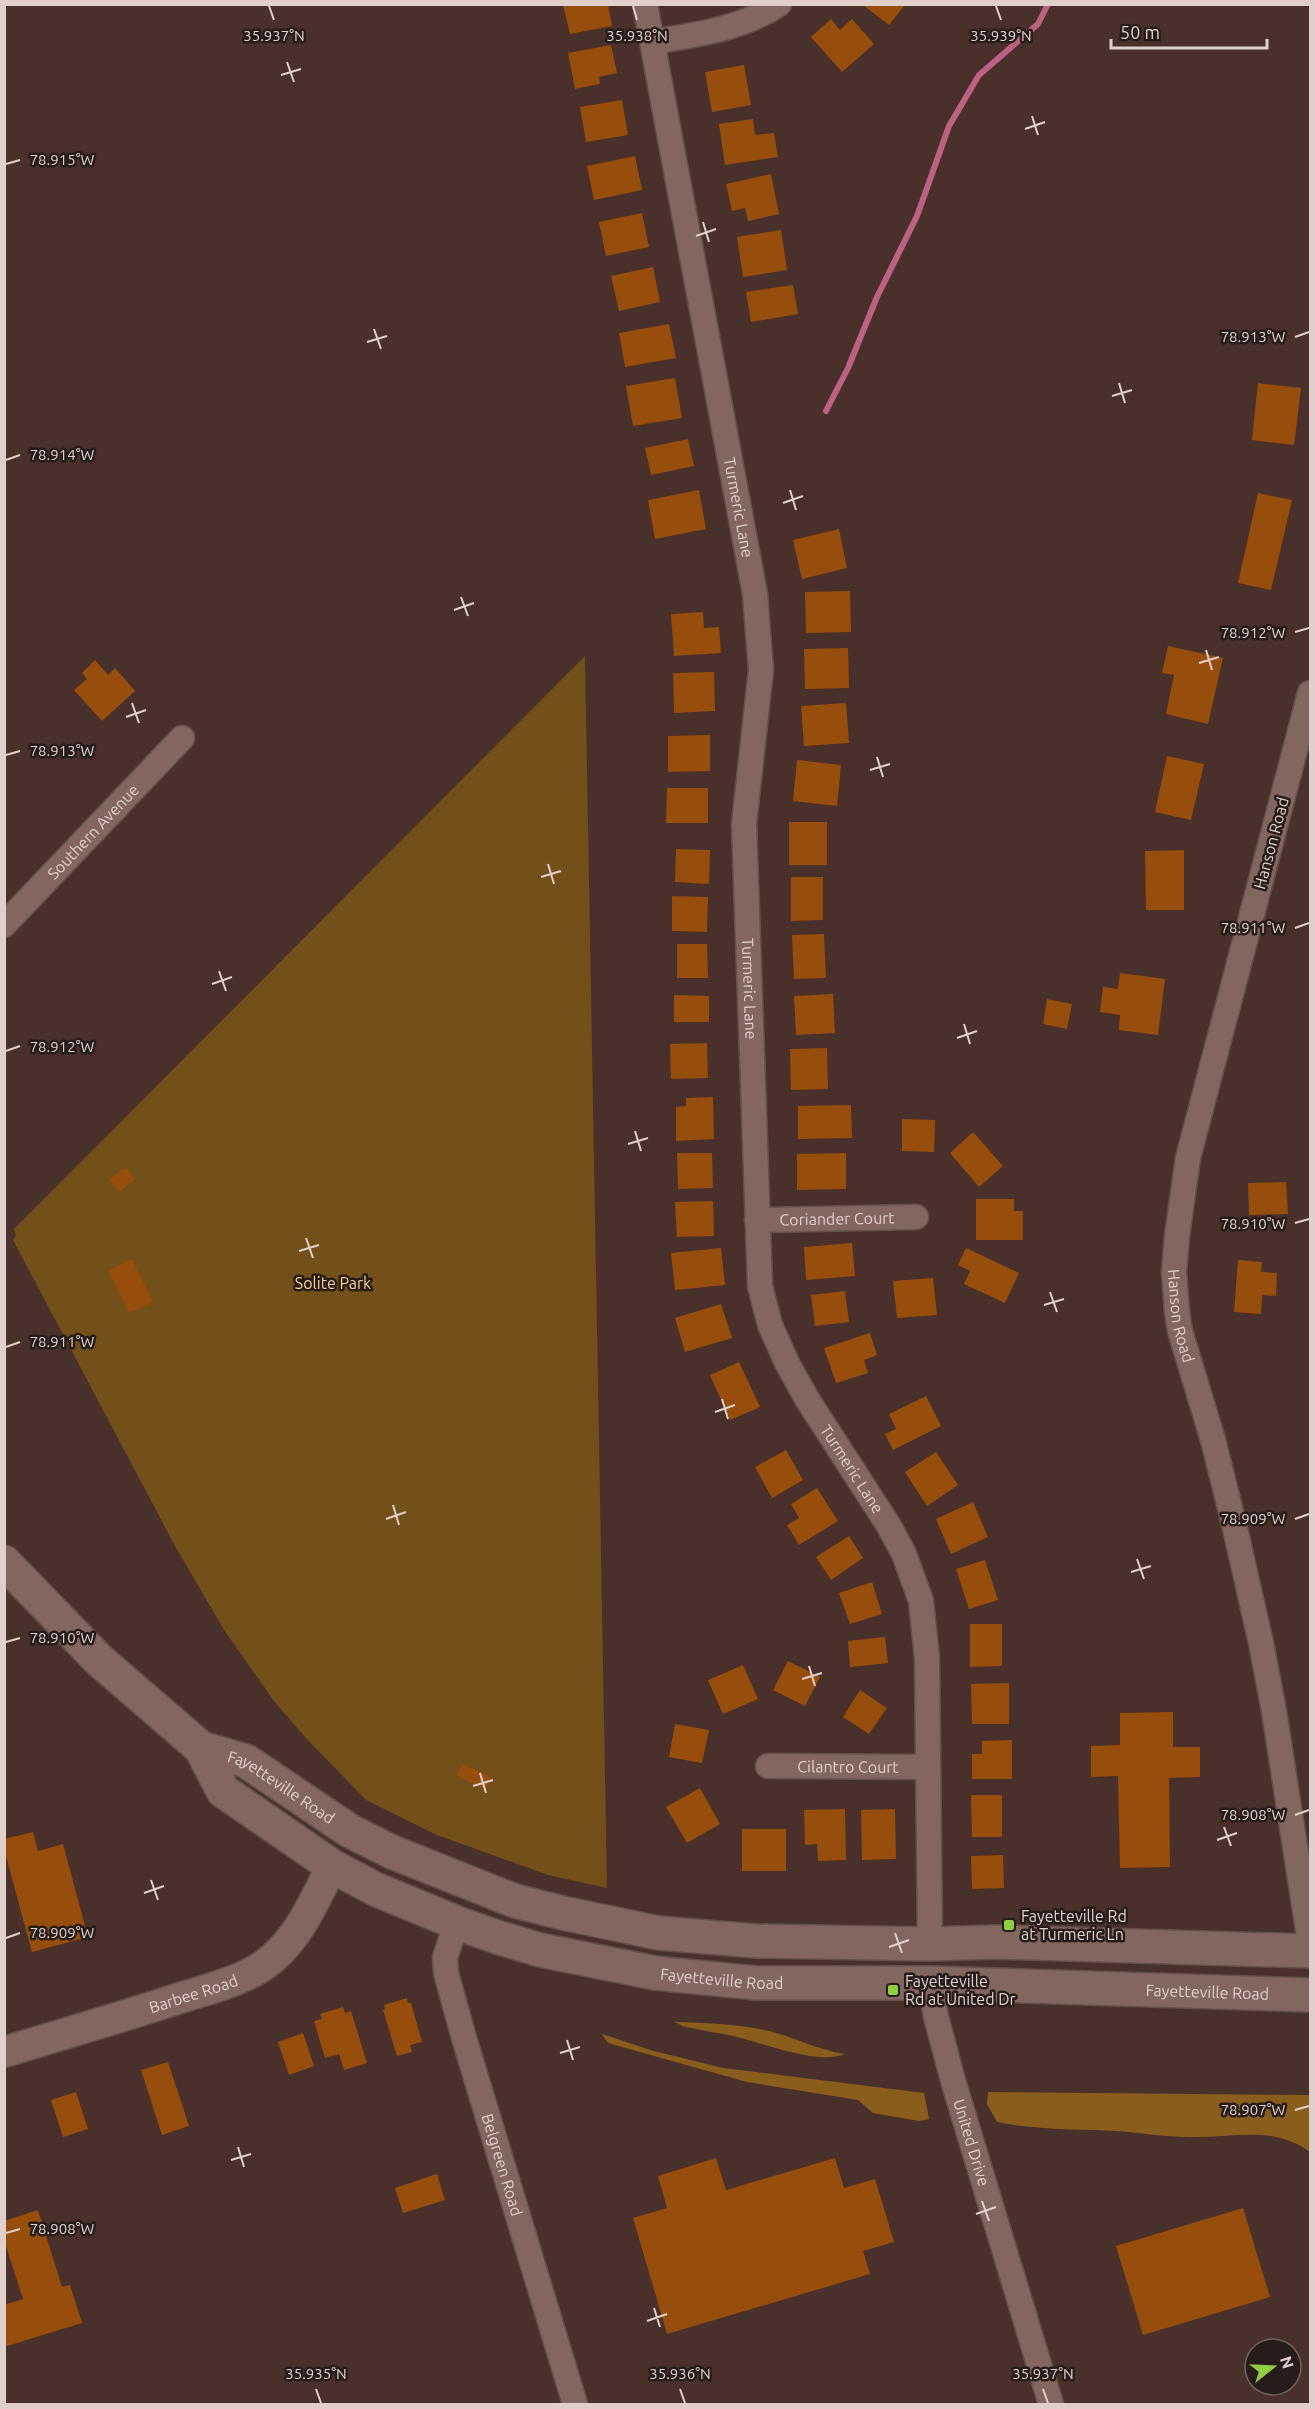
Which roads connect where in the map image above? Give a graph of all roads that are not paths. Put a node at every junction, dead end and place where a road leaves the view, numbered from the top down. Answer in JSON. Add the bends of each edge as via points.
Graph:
{"nodes":[{"id":1,"x":645,"y":4,"type":"edge"},
{"id":2,"x":779,"y":4,"type":"edge"},
{"id":3,"x":652,"y":42,"type":"junction"},
{"id":4,"x":1311,"y":693,"type":"edge"},
{"id":5,"x":182,"y":738,"type":"dead end"},
{"id":6,"x":4,"y":925,"type":"edge"},
{"id":7,"x":916,"y":1217,"type":"dead end"},
{"id":8,"x":757,"y":1220,"type":"junction"},
{"id":9,"x":4,"y":1562,"type":"edge"},
{"id":10,"x":201,"y":1748,"type":"junction"},
{"id":11,"x":768,"y":1766,"type":"dead end"},
{"id":12,"x":927,"y":1767,"type":"junction"},
{"id":13,"x":332,"y":1866,"type":"junction"},
{"id":14,"x":457,"y":1923,"type":"junction"},
{"id":15,"x":1311,"y":1943,"type":"edge"},
{"id":16,"x":930,"y":1944,"type":"junction"},
{"id":17,"x":1311,"y":1950,"type":"edge"},
{"id":18,"x":930,"y":1983,"type":"junction"},
{"id":19,"x":1311,"y":1995,"type":"edge"},
{"id":20,"x":4,"y":2052,"type":"edge"},
{"id":21,"x":575,"y":2404,"type":"edge"},
{"id":22,"x":1051,"y":2404,"type":"edge"}],
"edges":[{"from":1,"to":3,"type":"street","name":"Turmeric Lane"},
{"from":2,"to":3,"type":"street","via":[[734,25]]},
{"from":3,"to":8,"type":"street","name":"Turmeric Lane","via":[[756,604],[761,670],[744,824]]},
{"from":4,"to":15,"type":"street","name":"Hanson Road","via":[[1188,1158],[1174,1272],[1180,1331],[1217,1458],[1261,1643]]},
{"from":5,"to":6,"type":"street","name":"Southern Avenue"},
{"from":7,"to":8,"type":"street","name":"Coriander Court"},
{"from":8,"to":12,"type":"street","name":"Turmeric Lane","via":[[760,1286],[770,1324],[807,1400],[889,1526],[916,1580],[926,1628]]},
{"from":9,"to":10,"type":"main road","name":"Fayetteville Road","via":[[99,1659]]},
{"from":10,"to":13,"type":"main road","name":"Fayetteville Road","via":[[223,1791]]},
{"from":10,"to":16,"type":"main road","name":"Fayetteville Road","via":[[246,1761],[350,1831],[392,1852],[515,1901],[648,1931],[708,1939]]},
{"from":11,"to":12,"type":"street","name":"Cilantro Court"},
{"from":12,"to":16,"type":"street","name":"Turmeric Lane"},
{"from":13,"to":14,"type":"main road","name":"Fayetteville Road","via":[[375,1889]]},
{"from":13,"to":20,"type":"street","name":"Barbee Road","via":[[308,1913],[265,1965],[201,1991]]},
{"from":14,"to":18,"type":"main road","name":"Fayetteville Road","via":[[540,1950],[656,1973],[756,1983]]},
{"from":14,"to":21,"type":"street","name":"Belgreen Road","via":[[445,1957],[446,1973]]},
{"from":16,"to":17,"type":"main road","name":"Fayetteville Road","via":[[996,1942]]},
{"from":18,"to":19,"type":"main road","name":"Fayetteville Road"},
{"from":18,"to":22,"type":"street","name":"United Drive","via":[[954,2084]]}]}
